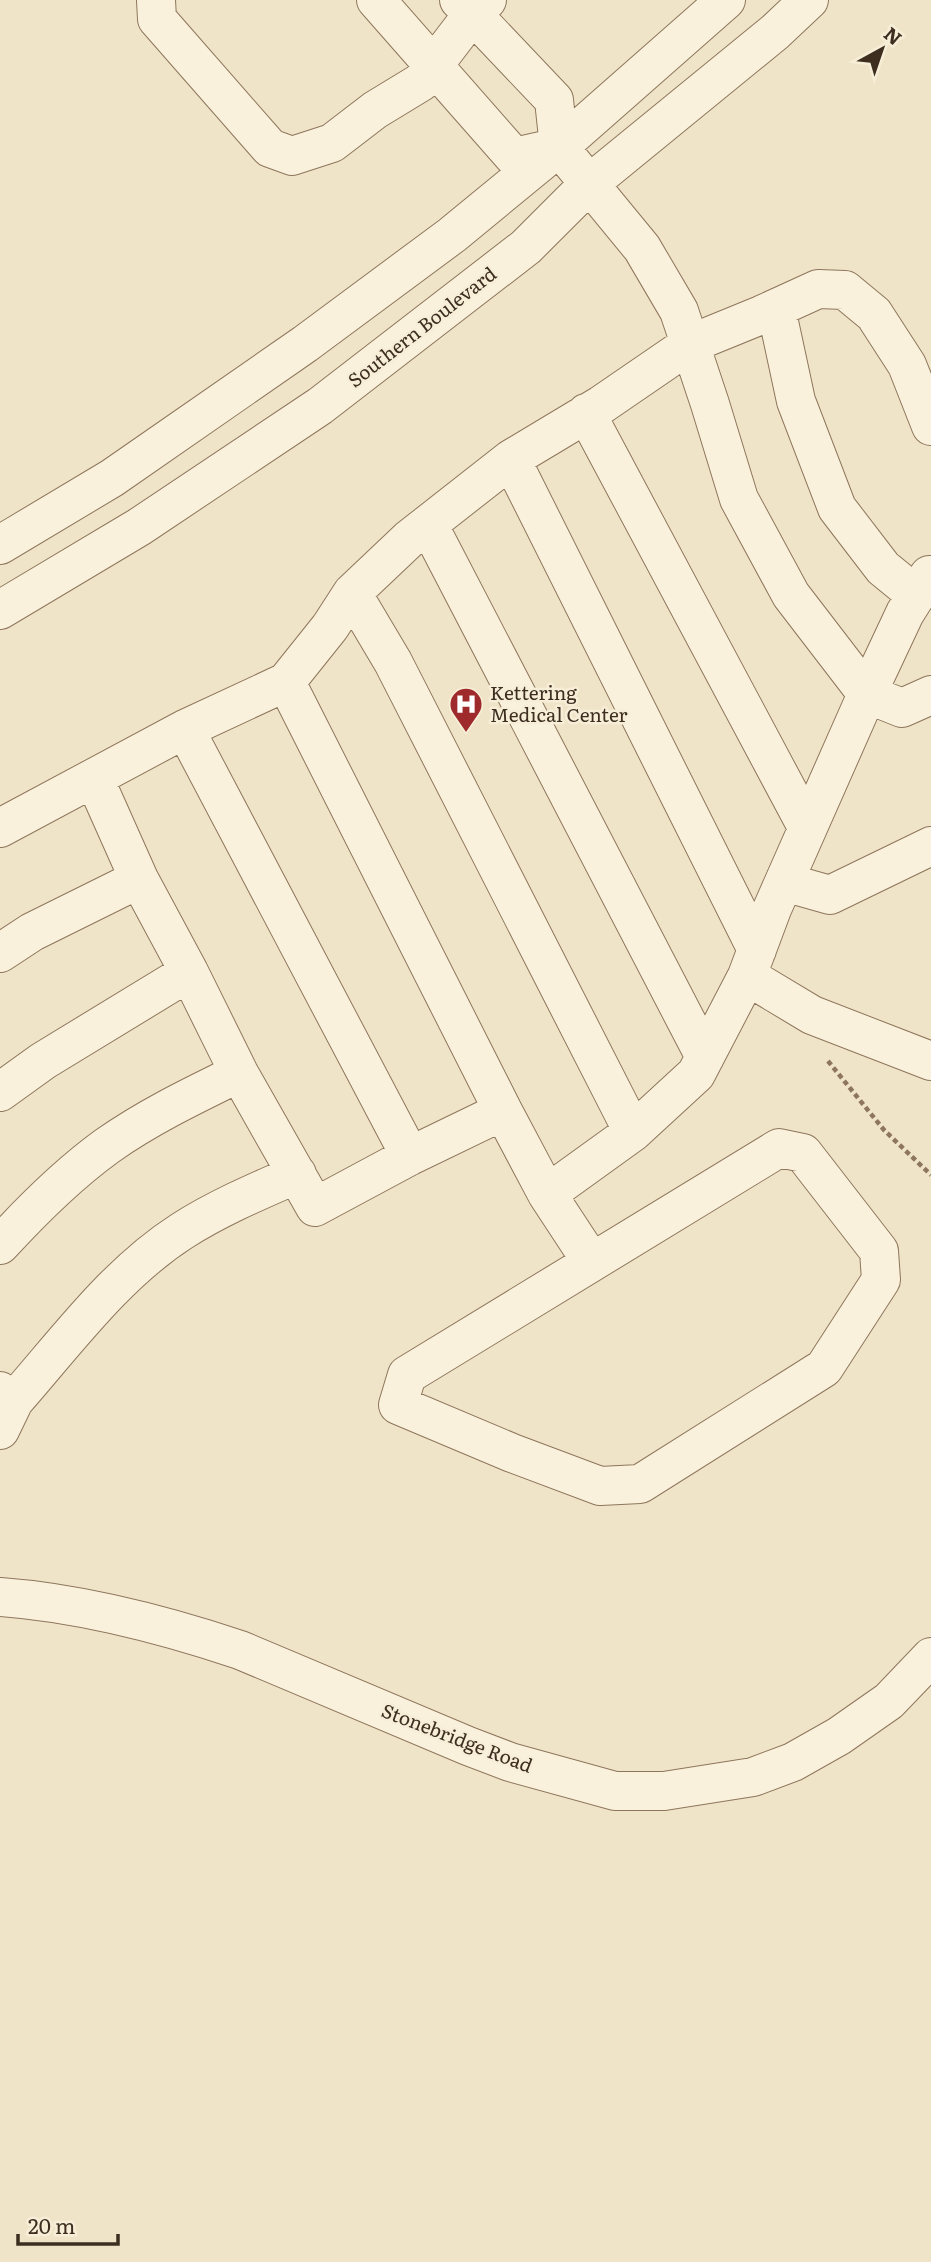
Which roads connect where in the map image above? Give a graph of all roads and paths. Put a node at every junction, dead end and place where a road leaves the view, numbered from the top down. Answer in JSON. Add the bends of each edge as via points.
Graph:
{"nodes":[{"id":1,"x":156,"y":0,"type":"edge"},
{"id":2,"x":376,"y":0,"type":"edge"},
{"id":3,"x":726,"y":0,"type":"edge"},
{"id":4,"x":809,"y":0,"type":"edge"},
{"id":5,"x":473,"y":5,"type":"edge"},
{"id":6,"x":433,"y":66,"type":"junction"},
{"id":7,"x":559,"y":148,"type":"junction"},
{"id":8,"x":589,"y":184,"type":"junction"},
{"id":9,"x":776,"y":308,"type":"junction"},
{"id":10,"x":690,"y":344,"type":"junction"},
{"id":11,"x":586,"y":413,"type":"junction"},
{"id":12,"x":931,"y":426,"type":"edge"},
{"id":13,"x":511,"y":459,"type":"junction"},
{"id":14,"x":428,"y":524,"type":"junction"},
{"id":15,"x":0,"y":545,"type":"edge"},
{"id":16,"x":924,"y":584,"type":"edge"},
{"id":17,"x":352,"y":593,"type":"junction"},
{"id":18,"x":0,"y":610,"type":"edge"},
{"id":19,"x":286,"y":682,"type":"junction"},
{"id":20,"x":867,"y":694,"type":"junction"},
{"id":21,"x":931,"y":695,"type":"edge"},
{"id":22,"x":185,"y":729,"type":"junction"},
{"id":23,"x":94,"y":778,"type":"junction"},
{"id":24,"x":0,"y":828,"type":"edge"},
{"id":25,"x":807,"y":828,"type":"junction"},
{"id":26,"x":931,"y":846,"type":"edge"},
{"id":27,"x":139,"y":879,"type":"junction"},
{"id":28,"x":784,"y":882,"type":"junction"},
{"id":29,"x":0,"y":953,"type":"edge"},
{"id":30,"x":752,"y":963,"type":"junction"},
{"id":31,"x":189,"y":972,"type":"junction"},
{"id":32,"x":824,"y":1056,"type":"dead end"},
{"id":33,"x":705,"y":1057,"type":"junction"},
{"id":34,"x":931,"y":1061,"type":"edge"},
{"id":35,"x":239,"y":1073,"type":"junction"},
{"id":36,"x":0,"y":1092,"type":"edge"},
{"id":37,"x":503,"y":1111,"type":"junction"},
{"id":38,"x":633,"y":1132,"type":"junction"},
{"id":39,"x":410,"y":1156,"type":"junction"},
{"id":40,"x":297,"y":1174,"type":"junction"},
{"id":41,"x":931,"y":1175,"type":"edge"},
{"id":42,"x":547,"y":1194,"type":"junction"},
{"id":43,"x":0,"y":1245,"type":"edge"},
{"id":44,"x":592,"y":1261,"type":"junction"},
{"id":45,"x":5,"y":1408,"type":"edge"},
{"id":46,"x":0,"y":1597,"type":"edge"},
{"id":47,"x":931,"y":1657,"type":"edge"}],
"edges":[{"from":1,"to":6,"type":"street","via":[[157,19],[270,148],[292,156],[332,143],[421,82]]},
{"from":2,"to":6,"type":"street"},
{"from":3,"to":7,"type":"street"},
{"from":4,"to":8,"type":"street","name":"Southern Boulevard"},
{"from":5,"to":6,"type":"street"},
{"from":5,"to":7,"type":"street","via":[[554,100]]},
{"from":6,"to":7,"type":"street","via":[[514,157]]},
{"from":7,"to":8,"type":"street"},
{"from":7,"to":15,"type":"street","via":[[452,235],[305,344],[112,478]]},
{"from":8,"to":10,"type":"street","via":[[642,248],[679,312]]},
{"from":8,"to":18,"type":"street","name":"Southern Boulevard","via":[[526,247],[320,406],[139,527]]},
{"from":9,"to":10,"type":"street"},
{"from":9,"to":12,"type":"street","via":[[818,289],[845,290],[874,314],[907,365]]},
{"from":9,"to":16,"type":"street","via":[[796,401],[836,508],[883,568]]},
{"from":10,"to":11,"type":"street"},
{"from":10,"to":20,"type":"street","via":[[738,499],[791,594]]},
{"from":11,"to":13,"type":"street"},
{"from":11,"to":25,"type":"street"},
{"from":13,"to":14,"type":"street"},
{"from":13,"to":30,"type":"street"},
{"from":14,"to":17,"type":"street"},
{"from":14,"to":33,"type":"street"},
{"from":16,"to":20,"type":"street","via":[[905,613]]},
{"from":17,"to":19,"type":"street"},
{"from":17,"to":38,"type":"street","via":[[393,662]]},
{"from":19,"to":22,"type":"street"},
{"from":19,"to":37,"type":"street"},
{"from":20,"to":21,"type":"street","via":[[902,708]]},
{"from":20,"to":25,"type":"street"},
{"from":22,"to":23,"type":"street"},
{"from":22,"to":39,"type":"street"},
{"from":23,"to":24,"type":"street"},
{"from":23,"to":27,"type":"street"},
{"from":25,"to":28,"type":"street"},
{"from":26,"to":28,"type":"street","via":[[830,895]]},
{"from":27,"to":29,"type":"street"},
{"from":27,"to":31,"type":"street"},
{"from":28,"to":30,"type":"street"},
{"from":30,"to":33,"type":"street"},
{"from":30,"to":34,"type":"street","via":[[812,1015]]},
{"from":31,"to":35,"type":"street"},
{"from":31,"to":36,"type":"street"},
{"from":32,"to":41,"type":"path","via":[[884,1130]]},
{"from":33,"to":38,"type":"street","via":[[696,1074]]},
{"from":35,"to":40,"type":"street"},
{"from":35,"to":43,"type":"street","via":[[107,1146],[45,1197]]},
{"from":37,"to":39,"type":"street"},
{"from":37,"to":42,"type":"street"},
{"from":38,"to":42,"type":"street"},
{"from":39,"to":40,"type":"street","via":[[315,1207]]},
{"from":40,"to":45,"type":"street","via":[[182,1231],[130,1272]]},
{"from":42,"to":44,"type":"street"},
{"from":44,"to":44,"type":"street","via":[[407,1375],[398,1405],[600,1486],[640,1484],[824,1368],[881,1280],[879,1251],[803,1153],[779,1148]]},
{"from":46,"to":47,"type":"street","name":"Stonebridge Road","via":[[121,1615],[203,1638],[489,1754],[615,1791],[664,1791],[753,1777],[793,1762],[889,1701]]}]}
